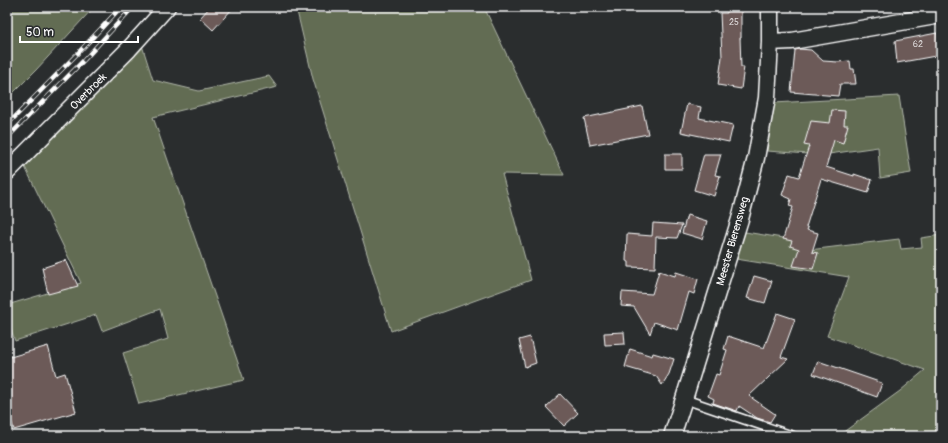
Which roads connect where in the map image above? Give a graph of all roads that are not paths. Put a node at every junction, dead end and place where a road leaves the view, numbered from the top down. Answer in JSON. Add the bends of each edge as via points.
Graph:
{"nodes":[{"id":1,"x":167,"y":7,"type":"edge"},
{"id":2,"x":770,"y":7,"type":"edge"},
{"id":3,"x":941,"y":15,"type":"edge"},
{"id":4,"x":770,"y":42,"type":"junction"},
{"id":5,"x":7,"y":172,"type":"edge"},
{"id":6,"x":684,"y":399,"type":"junction"},
{"id":7,"x":672,"y":436,"type":"edge"},
{"id":8,"x":793,"y":436,"type":"edge"}],
"edges":[{"from":1,"to":5,"type":"street","name":"Overbroek"},
{"from":2,"to":4,"type":"street","name":"Meester Bierensweg"},
{"from":3,"to":4,"type":"street","via":[[792,41]]},
{"from":4,"to":6,"type":"street","name":"Meester Bierensweg","via":[[767,98],[756,158],[740,219]]},
{"from":6,"to":7,"type":"street","name":"Meester Bierensweg"},
{"from":6,"to":8,"type":"lane"}]}
